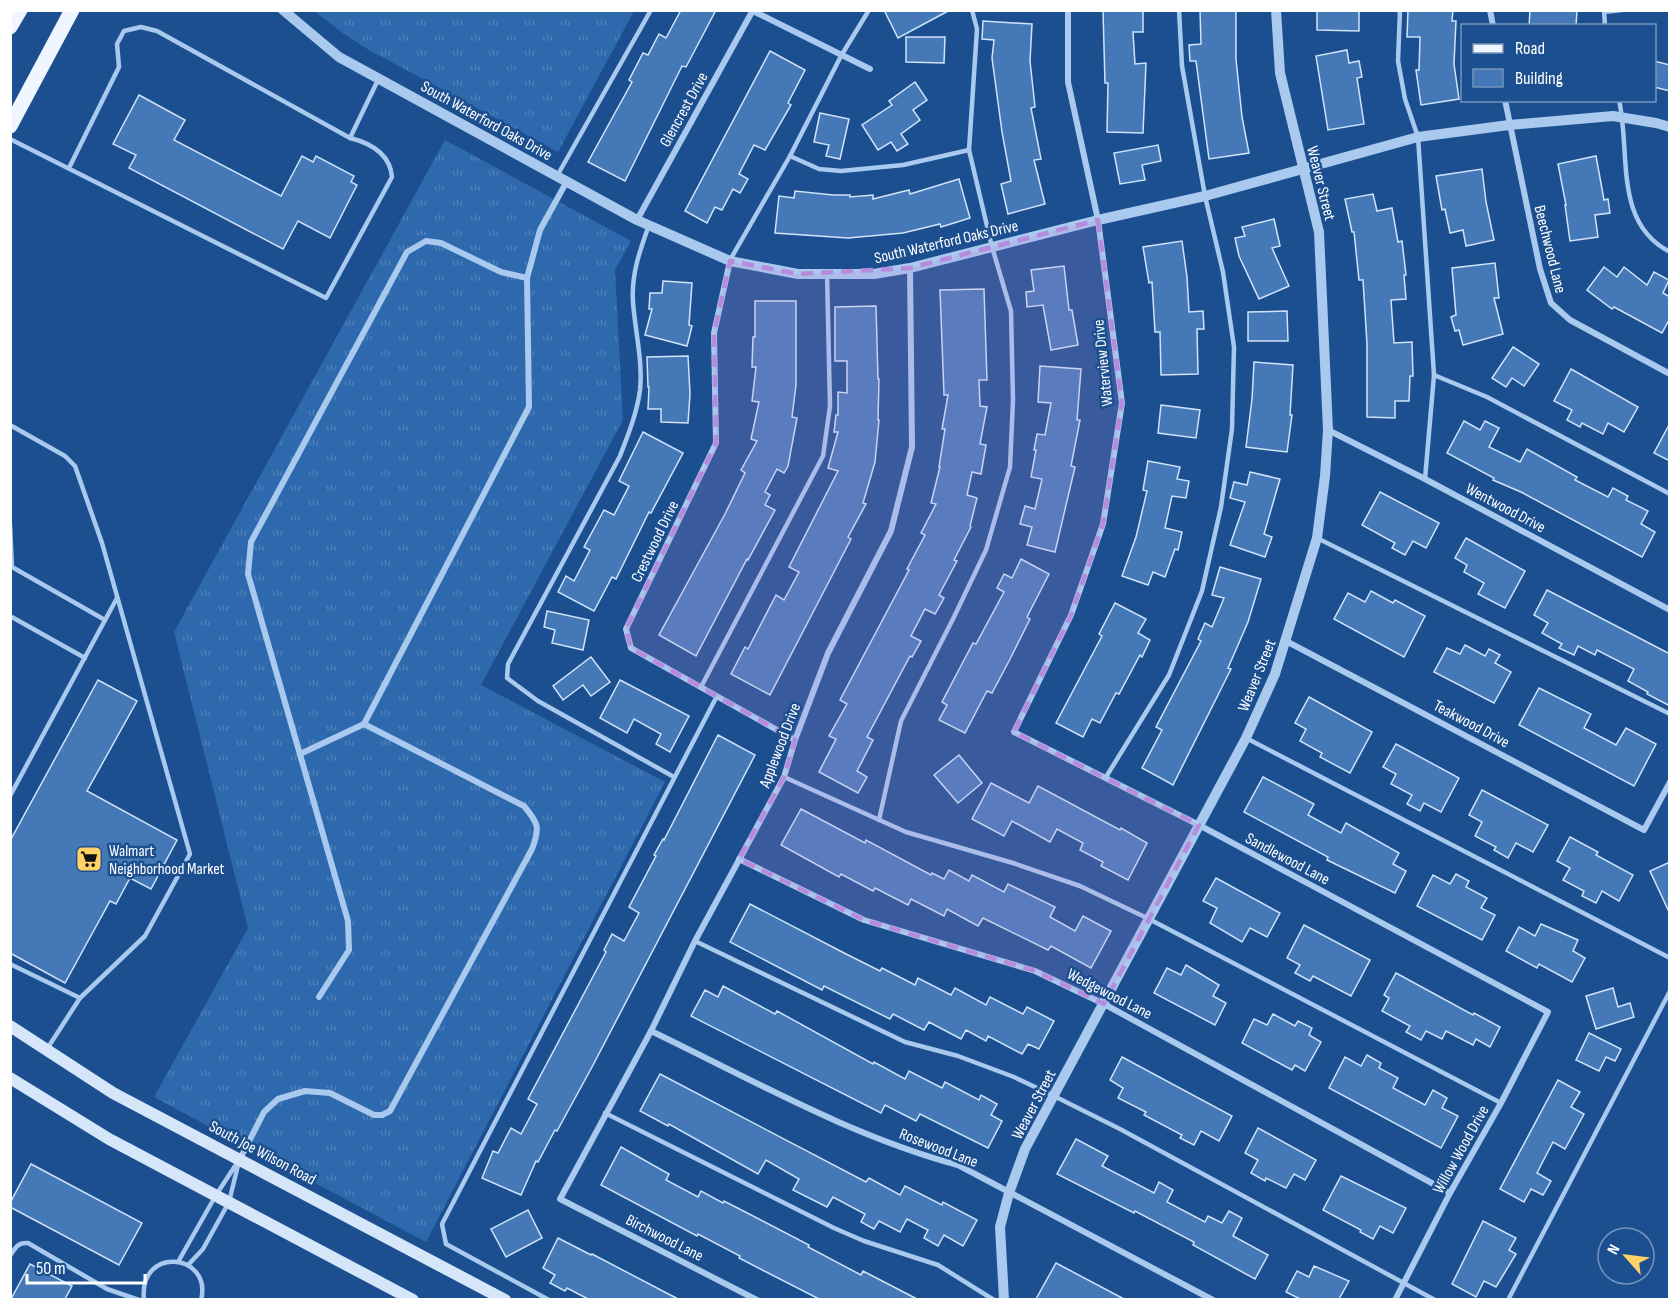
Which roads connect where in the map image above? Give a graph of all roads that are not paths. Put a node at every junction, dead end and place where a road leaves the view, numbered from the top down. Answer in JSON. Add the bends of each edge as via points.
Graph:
{"nodes":[{"id":1,"x":20,"y":10,"type":"edge"},
{"id":2,"x":72,"y":10,"type":"edge"},
{"id":3,"x":283,"y":10,"type":"edge"},
{"id":4,"x":651,"y":10,"type":"edge"},
{"id":5,"x":869,"y":10,"type":"edge"},
{"id":6,"x":972,"y":10,"type":"edge"},
{"id":7,"x":1068,"y":10,"type":"edge"},
{"id":8,"x":1179,"y":10,"type":"edge"},
{"id":9,"x":1276,"y":10,"type":"edge"},
{"id":10,"x":1400,"y":10,"type":"edge"},
{"id":11,"x":1622,"y":10,"type":"edge"},
{"id":12,"x":753,"y":11,"type":"edge"},
{"id":13,"x":1604,"y":11,"type":"edge"},
{"id":14,"x":10,"y":27,"type":"edge"},
{"id":15,"x":841,"y":56,"type":"junction"},
{"id":16,"x":870,"y":69,"type":"dead end"},
{"id":17,"x":379,"y":78,"type":"junction"},
{"id":18,"x":1505,"y":102,"type":"edge"},
{"id":19,"x":1619,"y":102,"type":"edge"},
{"id":20,"x":1623,"y":117,"type":"junction"},
{"id":21,"x":1509,"y":125,"type":"junction"},
{"id":22,"x":10,"y":126,"type":"edge"},
{"id":23,"x":1670,"y":127,"type":"edge"},
{"id":24,"x":1418,"y":137,"type":"junction"},
{"id":25,"x":350,"y":138,"type":"junction"},
{"id":26,"x":10,"y":139,"type":"edge"},
{"id":27,"x":969,"y":150,"type":"junction"},
{"id":28,"x":790,"y":156,"type":"junction"},
{"id":29,"x":69,"y":168,"type":"junction"},
{"id":30,"x":1302,"y":170,"type":"junction"},
{"id":31,"x":562,"y":178,"type":"junction"},
{"id":32,"x":1205,"y":196,"type":"junction"},
{"id":33,"x":637,"y":220,"type":"junction"},
{"id":34,"x":1098,"y":220,"type":"junction"},
{"id":35,"x":649,"y":225,"type":"junction"},
{"id":36,"x":992,"y":248,"type":"junction"},
{"id":37,"x":1670,"y":252,"type":"edge"},
{"id":38,"x":730,"y":261,"type":"junction"},
{"id":39,"x":910,"y":268,"type":"junction"},
{"id":40,"x":827,"y":273,"type":"junction"},
{"id":41,"x":526,"y":278,"type":"junction"},
{"id":42,"x":1670,"y":374,"type":"edge"},
{"id":43,"x":1434,"y":375,"type":"junction"},
{"id":44,"x":10,"y":425,"type":"edge"},
{"id":45,"x":1328,"y":430,"type":"junction"},
{"id":46,"x":1425,"y":479,"type":"junction"},
{"id":47,"x":1670,"y":494,"type":"edge"},
{"id":48,"x":10,"y":525,"type":"edge"},
{"id":49,"x":1317,"y":538,"type":"junction"},
{"id":50,"x":117,"y":598,"type":"junction"},
{"id":51,"x":1670,"y":610,"type":"edge"},
{"id":52,"x":10,"y":616,"type":"edge"},
{"id":53,"x":105,"y":620,"type":"junction"},
{"id":54,"x":1286,"y":641,"type":"junction"},
{"id":55,"x":85,"y":658,"type":"junction"},
{"id":56,"x":700,"y":687,"type":"junction"},
{"id":57,"x":717,"y":696,"type":"junction"},
{"id":58,"x":1670,"y":714,"type":"edge"},
{"id":59,"x":364,"y":724,"type":"junction"},
{"id":60,"x":1014,"y":732,"type":"joint"},
{"id":61,"x":1246,"y":738,"type":"junction"},
{"id":62,"x":795,"y":740,"type":"junction"},
{"id":63,"x":300,"y":754,"type":"junction"},
{"id":64,"x":674,"y":777,"type":"junction"},
{"id":65,"x":784,"y":777,"type":"junction"},
{"id":66,"x":1106,"y":777,"type":"junction"},
{"id":67,"x":1670,"y":782,"type":"edge"},
{"id":68,"x":10,"y":796,"type":"edge"},
{"id":69,"x":879,"y":820,"type":"junction"},
{"id":70,"x":1199,"y":825,"type":"junction"},
{"id":71,"x":739,"y":860,"type":"junction"},
{"id":72,"x":1149,"y":919,"type":"junction"},
{"id":73,"x":695,"y":941,"type":"junction"},
{"id":74,"x":1670,"y":958,"type":"edge"},
{"id":75,"x":10,"y":964,"type":"edge"},
{"id":76,"x":1670,"y":991,"type":"edge"},
{"id":77,"x":319,"y":997,"type":"dead end"},
{"id":78,"x":80,"y":998,"type":"junction"},
{"id":79,"x":1104,"y":1004,"type":"junction"},
{"id":80,"x":1548,"y":1012,"type":"joint"},
{"id":81,"x":10,"y":1026,"type":"edge"},
{"id":82,"x":651,"y":1031,"type":"junction"},
{"id":83,"x":47,"y":1049,"type":"junction"},
{"id":84,"x":10,"y":1078,"type":"edge"},
{"id":85,"x":1054,"y":1096,"type":"junction"},
{"id":86,"x":1501,"y":1103,"type":"junction"},
{"id":87,"x":605,"y":1113,"type":"junction"},
{"id":88,"x":240,"y":1159,"type":"junction"},
{"id":89,"x":1009,"y":1192,"type":"junction"},
{"id":90,"x":1450,"y":1193,"type":"junction"},
{"id":91,"x":216,"y":1195,"type":"junction"},
{"id":92,"x":560,"y":1199,"type":"joint"},
{"id":93,"x":229,"y":1202,"type":"junction"},
{"id":94,"x":10,"y":1256,"type":"edge"},
{"id":95,"x":178,"y":1262,"type":"junction"},
{"id":96,"x":188,"y":1265,"type":"junction"},
{"id":97,"x":1404,"y":1284,"type":"junction"},
{"id":98,"x":407,"y":1298,"type":"edge"},
{"id":99,"x":139,"y":1299,"type":"edge"},
{"id":100,"x":144,"y":1299,"type":"edge"},
{"id":101,"x":201,"y":1299,"type":"edge"},
{"id":102,"x":505,"y":1299,"type":"edge"},
{"id":103,"x":549,"y":1299,"type":"edge"},
{"id":104,"x":757,"y":1299,"type":"edge"},
{"id":105,"x":994,"y":1299,"type":"edge"},
{"id":106,"x":1004,"y":1299,"type":"edge"},
{"id":107,"x":1213,"y":1299,"type":"edge"},
{"id":108,"x":1395,"y":1299,"type":"edge"},
{"id":109,"x":1435,"y":1299,"type":"edge"},
{"id":110,"x":1508,"y":1299,"type":"edge"}],
"edges":[{"from":1,"to":14,"type":"main road"},
{"from":2,"to":22,"type":"main road"},
{"from":3,"to":17,"type":"street","name":"South Waterford Oaks Drive","via":[[339,57]]},
{"from":4,"to":31,"type":"lane"},
{"from":5,"to":15,"type":"lane"},
{"from":6,"to":27,"type":"lane","via":[[976,29]]},
{"from":7,"to":34,"type":"street","name":"Waterview Drive","via":[[1068,82]]},
{"from":8,"to":32,"type":"lane","via":[[1182,66]]},
{"from":9,"to":30,"type":"street","name":"Weaver Street","via":[[1280,73]]},
{"from":10,"to":24,"type":"lane","via":[[1398,61]]},
{"from":11,"to":13,"type":"lane"},
{"from":12,"to":15,"type":"street"},
{"from":12,"to":33,"type":"street","name":"Glencrest Drive"},
{"from":15,"to":16,"type":"street"},
{"from":15,"to":28,"type":"lane"},
{"from":17,"to":25,"type":"lane"},
{"from":17,"to":31,"type":"street","name":"South Waterford Oaks Drive"},
{"from":18,"to":21,"type":"street","name":"Beechwood Lane"},
{"from":19,"to":20,"type":"lane"},
{"from":20,"to":21,"type":"street","name":"South Waterford Oaks Drive"},
{"from":20,"to":23,"type":"street","name":"South Waterford Oaks Drive"},
{"from":20,"to":37,"type":"lane","via":[[1629,201],[1639,226],[1655,245]]},
{"from":21,"to":24,"type":"street","name":"South Waterford Oaks Drive"},
{"from":21,"to":42,"type":"street","name":"Beechwood Lane","via":[[1551,303],[1570,320]]},
{"from":24,"to":30,"type":"street","name":"South Waterford Oaks Drive"},
{"from":24,"to":43,"type":"lane"},
{"from":25,"to":29,"type":"lane","via":[[157,31],[141,27],[124,31],[117,44],[119,68]]},
{"from":25,"to":29,"type":"lane","via":[[363,141],[382,154],[391,166],[392,177],[326,298]]},
{"from":26,"to":29,"type":"lane"},
{"from":27,"to":28,"type":"lane","via":[[903,165],[841,171],[819,169]]},
{"from":27,"to":36,"type":"lane"},
{"from":28,"to":38,"type":"lane"},
{"from":30,"to":32,"type":"street","name":"South Waterford Oaks Drive"},
{"from":30,"to":45,"type":"street","name":"Weaver Street","via":[[1319,232]]},
{"from":31,"to":33,"type":"street","name":"South Waterford Oaks Drive"},
{"from":31,"to":41,"type":"street","via":[[540,230]]},
{"from":32,"to":34,"type":"street","name":"South Waterford Oaks Drive"},
{"from":32,"to":66,"type":"lane","via":[[1223,272],[1234,347],[1232,429],[1221,507],[1202,591],[1169,675]]},
{"from":33,"to":35,"type":"street","name":"South Waterford Oaks Drive"},
{"from":34,"to":36,"type":"street","name":"South Waterford Oaks Drive"},
{"from":34,"to":60,"type":"street","name":"Waterview Drive","via":[[1122,403],[1103,524],[1071,615]]},
{"from":35,"to":38,"type":"street","name":"South Waterford Oaks Drive"},
{"from":35,"to":64,"type":"lane","via":[[636,264],[632,299],[640,388],[634,419],[620,456],[508,664],[507,678],[538,701]]},
{"from":36,"to":39,"type":"street","name":"South Waterford Oaks Drive"},
{"from":36,"to":69,"type":"lane","via":[[1011,311],[1010,467],[986,550],[901,721]]},
{"from":38,"to":40,"type":"street","name":"South Waterford Oaks Drive","via":[[798,274]]},
{"from":38,"to":56,"type":"street","name":"Crestwood Drive","via":[[714,333],[716,443],[626,630],[631,648]]},
{"from":39,"to":40,"type":"street","name":"South Waterford Oaks Drive","via":[[874,274]]},
{"from":39,"to":62,"type":"street","name":"Applewood Drive","via":[[912,447],[891,531],[828,653]]},
{"from":40,"to":56,"type":"lane","via":[[830,406],[823,456]]},
{"from":41,"to":59,"type":"street","via":[[529,407]]},
{"from":41,"to":63,"type":"street","via":[[501,272],[441,243],[426,241],[407,252],[251,542],[248,574]]},
{"from":43,"to":46,"type":"lane"},
{"from":43,"to":47,"type":"lane","via":[[1487,397]]},
{"from":44,"to":50,"type":"lane","via":[[65,456],[75,466]]},
{"from":45,"to":46,"type":"street","name":"Wentwood Drive"},
{"from":45,"to":49,"type":"street","name":"Weaver Street"},
{"from":46,"to":51,"type":"street","name":"Wentwood Drive"},
{"from":48,"to":53,"type":"lane","via":[[12,567]]},
{"from":49,"to":54,"type":"street","name":"Weaver Street"},
{"from":49,"to":58,"type":"lane"},
{"from":50,"to":53,"type":"lane"},
{"from":50,"to":78,"type":"lane","via":[[190,854],[145,936]]},
{"from":52,"to":55,"type":"lane"},
{"from":53,"to":55,"type":"lane"},
{"from":54,"to":61,"type":"street","name":"Weaver Street"},
{"from":54,"to":67,"type":"street","name":"Teakwood Drive","via":[[1644,830]]},
{"from":55,"to":68,"type":"lane"},
{"from":56,"to":57,"type":"street","name":"Crestwood Drive"},
{"from":57,"to":62,"type":"street","name":"Crestwood Drive"},
{"from":57,"to":64,"type":"lane"},
{"from":59,"to":63,"type":"street"},
{"from":59,"to":88,"type":"street","via":[[524,806],[536,820],[539,832],[390,1111],[374,1114],[330,1093],[305,1091],[278,1099],[264,1112]]},
{"from":60,"to":66,"type":"street","name":"Sandlewood Lane"},
{"from":61,"to":70,"type":"street","name":"Weaver Street"},
{"from":61,"to":74,"type":"lane"},
{"from":62,"to":65,"type":"street","name":"Applewood Drive"},
{"from":63,"to":77,"type":"street","via":[[348,921],[349,950]]},
{"from":64,"to":103,"type":"lane","via":[[442,1224],[446,1245]]},
{"from":65,"to":69,"type":"lane"},
{"from":65,"to":71,"type":"street","name":"Applewood Drive"},
{"from":66,"to":70,"type":"street","name":"Sandlewood Lane"},
{"from":69,"to":72,"type":"lane","via":[[1080,886]]},
{"from":70,"to":72,"type":"street","name":"Weaver Street"},
{"from":70,"to":80,"type":"street","name":"Sandlewood Lane"},
{"from":71,"to":73,"type":"street","name":"Applewood Drive"},
{"from":71,"to":79,"type":"street","name":"Wedgewood Lane","via":[[864,920],[1035,971]]},
{"from":72,"to":79,"type":"street","name":"Weaver Street"},
{"from":72,"to":86,"type":"lane"},
{"from":73,"to":82,"type":"street","name":"Applewood Drive"},
{"from":73,"to":85,"type":"lane","via":[[905,1042],[958,1056]]},
{"from":75,"to":78,"type":"lane"},
{"from":76,"to":110,"type":"lane"},
{"from":78,"to":83,"type":"lane"},
{"from":79,"to":85,"type":"street","name":"Weaver Street"},
{"from":79,"to":90,"type":"street","name":"Wedgewood Lane"},
{"from":80,"to":86,"type":"street","name":"Willow Wood Drive"},
{"from":81,"to":83,"type":"main road","name":"South Joe Wilson Road"},
{"from":82,"to":87,"type":"street","name":"Applewood Drive"},
{"from":82,"to":89,"type":"street","name":"Rosewood Lane","via":[[860,1132],[957,1165]]},
{"from":83,"to":88,"type":"main road","name":"South Joe Wilson Road","via":[[113,1093]]},
{"from":84,"to":91,"type":"main road","via":[[109,1139]]},
{"from":85,"to":89,"type":"street","name":"Weaver Street","via":[[1025,1149]]},
{"from":85,"to":97,"type":"lane"},
{"from":86,"to":90,"type":"street","name":"Willow Wood Drive"},
{"from":87,"to":92,"type":"street","name":"Applewood Drive"},
{"from":87,"to":105,"type":"lane","via":[[834,1228],[938,1265]]},
{"from":88,"to":91,"type":"lane"},
{"from":88,"to":93,"type":"lane"},
{"from":88,"to":102,"type":"main road","name":"South Joe Wilson Road"},
{"from":89,"to":106,"type":"street","name":"Weaver Street","via":[[1000,1227]]},
{"from":89,"to":107,"type":"street","name":"Rosewood Lane"},
{"from":90,"to":97,"type":"street","name":"Willow Wood Drive"},
{"from":91,"to":93,"type":"main road"},
{"from":91,"to":95,"type":"lane"},
{"from":92,"to":104,"type":"street","name":"Birchwood Lane"},
{"from":93,"to":96,"type":"lane","via":[[203,1249]]},
{"from":93,"to":98,"type":"main road"},
{"from":94,"to":99,"type":"lane","via":[[15,1248],[28,1243],[107,1288]]},
{"from":95,"to":96,"type":"lane"},
{"from":95,"to":100,"type":"lane","via":[[163,1262],[153,1268],[142,1289]]},
{"from":96,"to":101,"type":"lane","via":[[201,1281]]},
{"from":97,"to":108,"type":"street","name":"Willow Wood Drive"},
{"from":97,"to":109,"type":"lane"}]}
